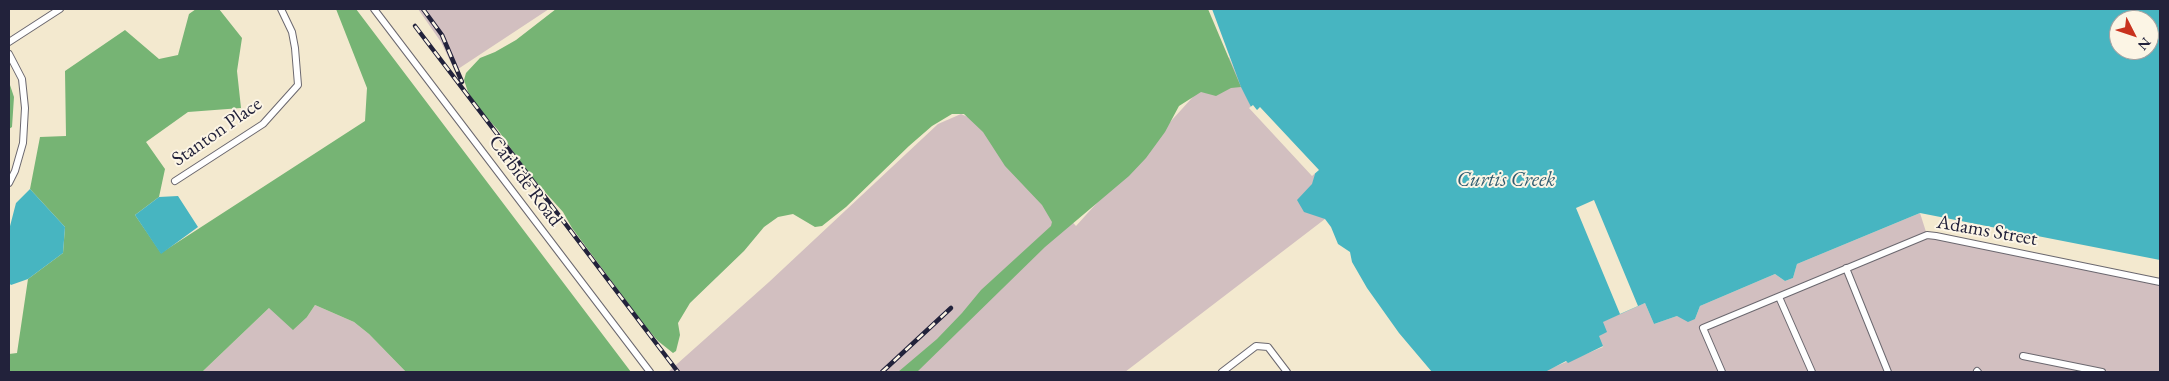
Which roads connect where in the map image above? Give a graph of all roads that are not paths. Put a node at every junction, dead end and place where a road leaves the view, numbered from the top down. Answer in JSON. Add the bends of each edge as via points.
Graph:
{"nodes":[{"id":1,"x":60,"y":9,"type":"edge"},
{"id":2,"x":281,"y":9,"type":"edge"},
{"id":3,"x":374,"y":9,"type":"edge"},
{"id":4,"x":9,"y":42,"type":"edge"},
{"id":5,"x":9,"y":54,"type":"edge"},
{"id":6,"x":175,"y":181,"type":"dead end"},
{"id":7,"x":9,"y":184,"type":"edge"},
{"id":8,"x":1846,"y":268,"type":"junction"},
{"id":9,"x":2160,"y":282,"type":"edge"},
{"id":10,"x":1779,"y":297,"type":"junction"},
{"id":11,"x":2023,"y":356,"type":"dead end"},
{"id":12,"x":650,"y":372,"type":"edge"},
{"id":13,"x":1222,"y":372,"type":"edge"},
{"id":14,"x":1287,"y":372,"type":"edge"},
{"id":15,"x":1722,"y":372,"type":"edge"},
{"id":16,"x":1812,"y":372,"type":"edge"},
{"id":17,"x":1888,"y":372,"type":"edge"},
{"id":18,"x":2102,"y":372,"type":"edge"}],
"edges":[{"from":1,"to":4,"type":"street"},
{"from":2,"to":6,"type":"street","name":"Stanton Place","via":[[292,32],[298,86],[263,124]]},
{"from":3,"to":12,"type":"street","name":"Carbide Road"},
{"from":5,"to":7,"type":"street","via":[[22,78],[25,108],[23,142]]},
{"from":8,"to":9,"type":"street","name":"Adams Street","via":[[1927,235]]},
{"from":8,"to":10,"type":"street","name":"Adams Street"},
{"from":8,"to":17,"type":"street"},
{"from":10,"to":15,"type":"street","name":"Adams Street","via":[[1703,328]]},
{"from":10,"to":16,"type":"street"},
{"from":11,"to":18,"type":"street"},
{"from":13,"to":14,"type":"street","via":[[1256,346],[1268,347]]}]}
